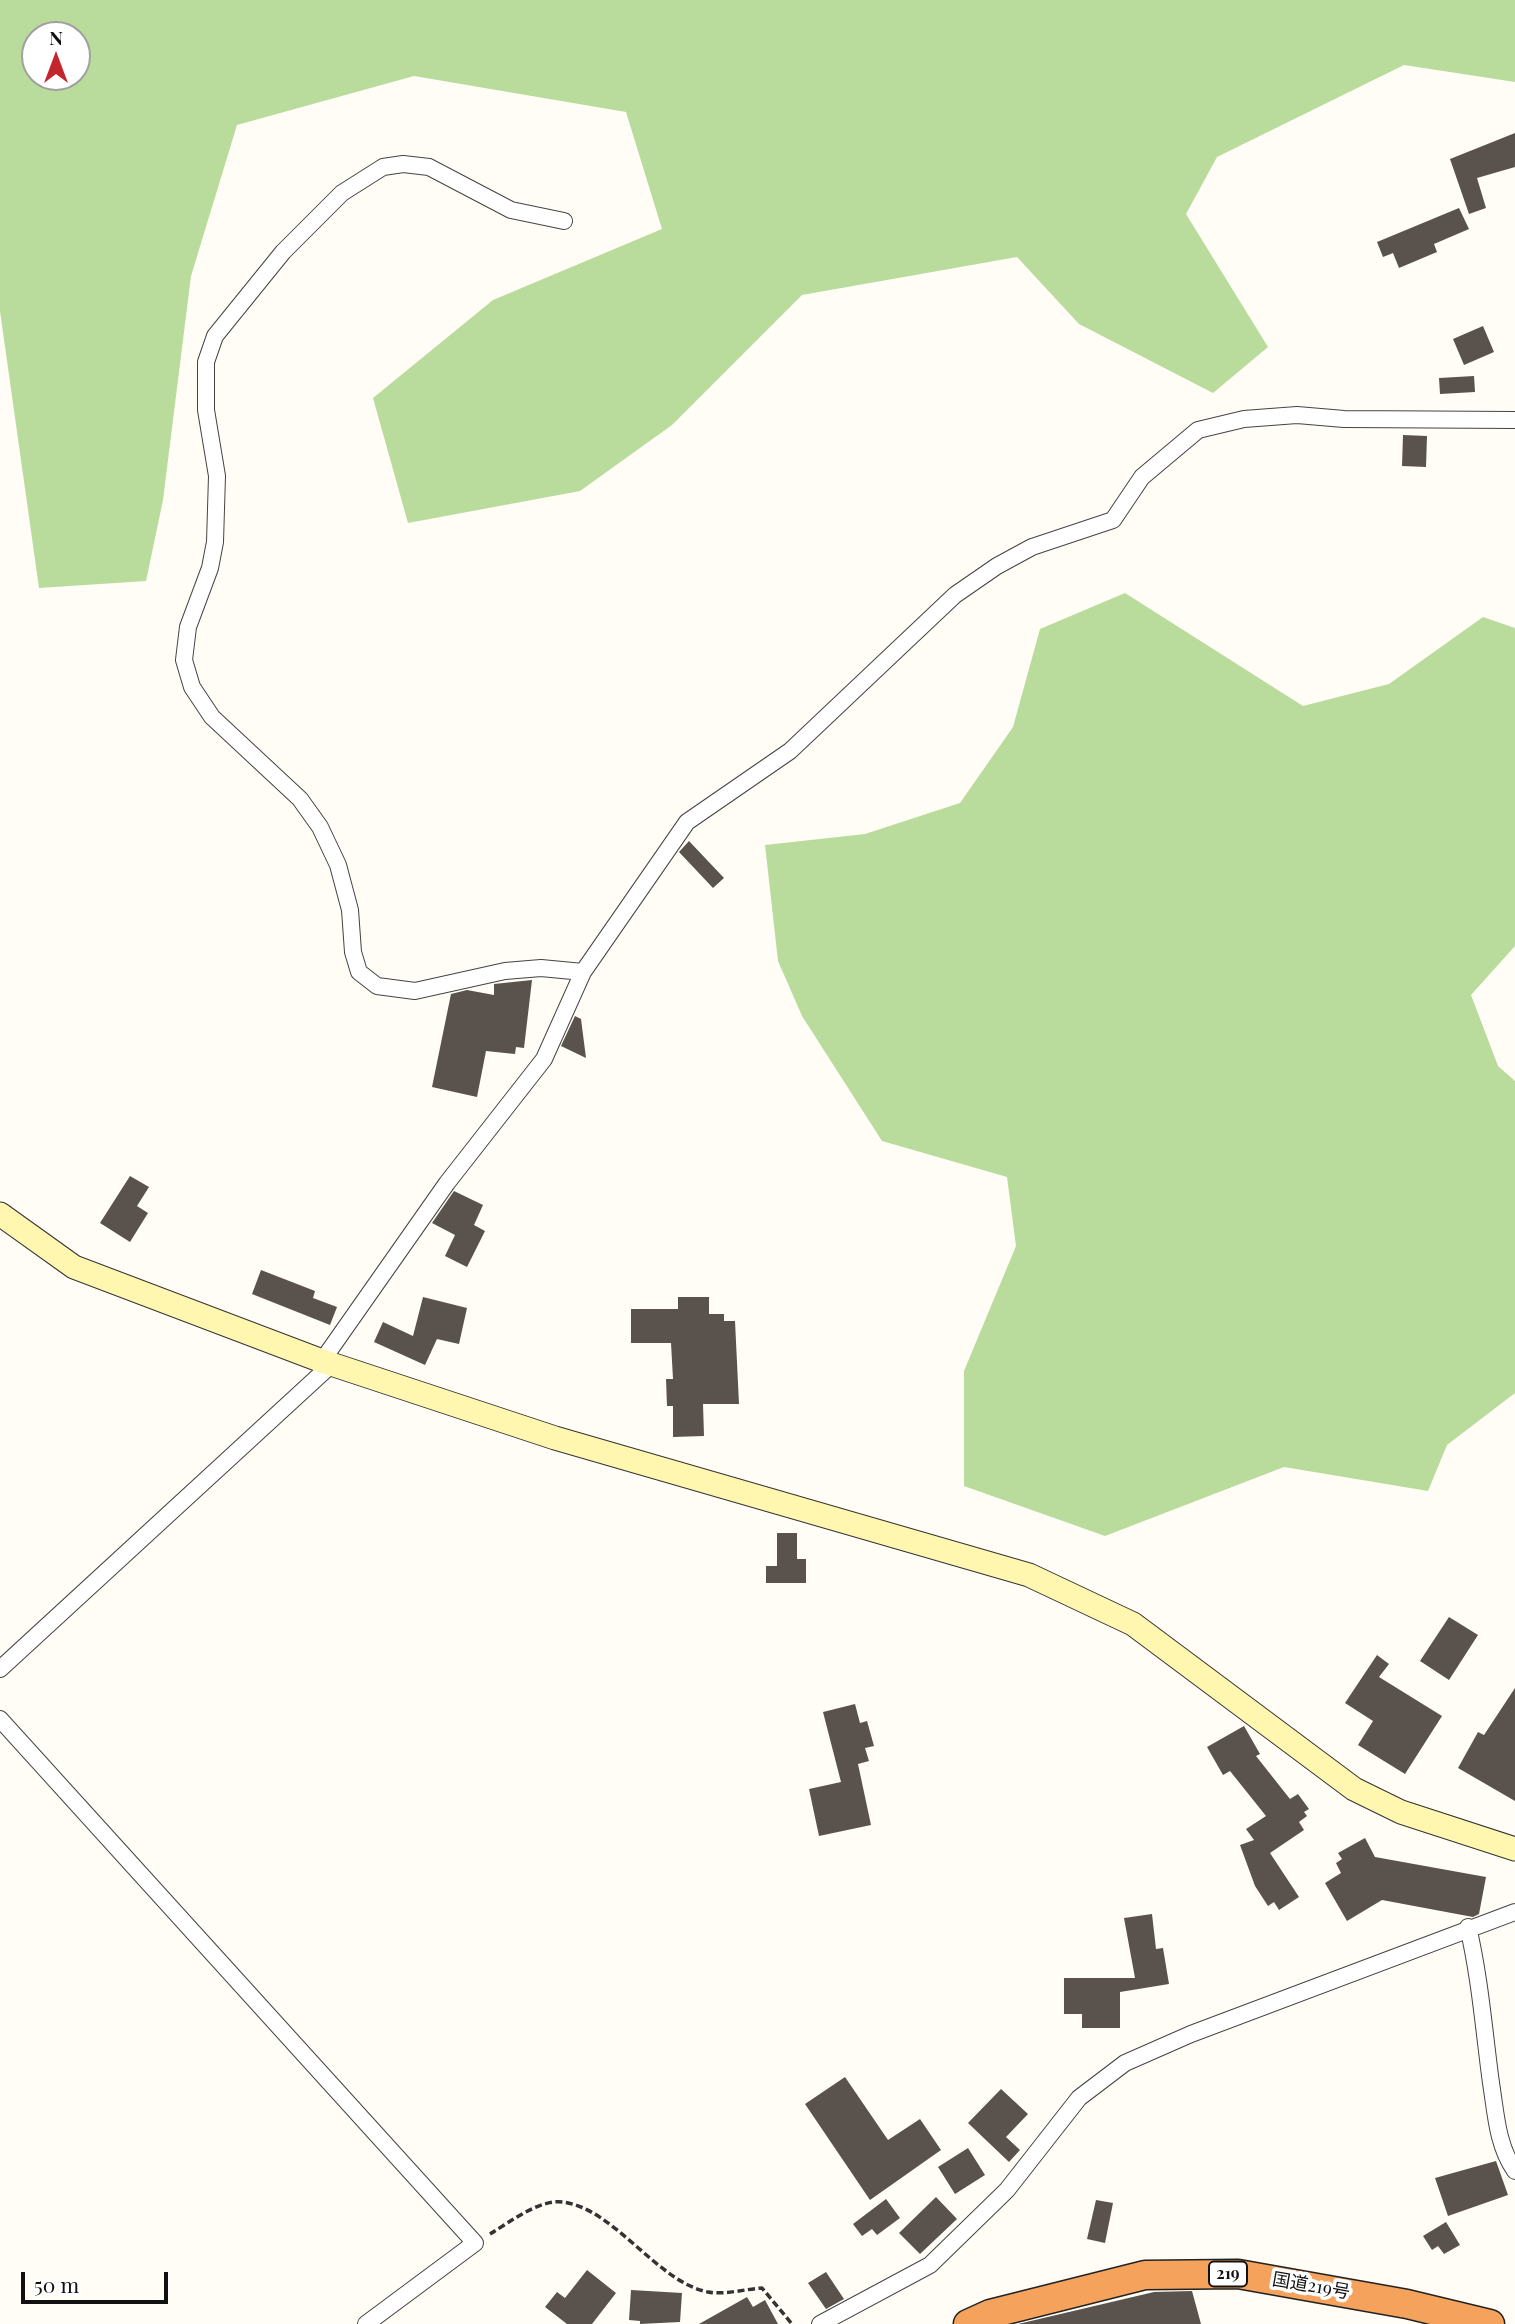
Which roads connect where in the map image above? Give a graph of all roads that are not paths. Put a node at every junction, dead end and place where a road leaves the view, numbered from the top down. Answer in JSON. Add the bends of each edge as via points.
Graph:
{"nodes":[{"id":1,"x":564,"y":221,"type":"dead end"},
{"id":2,"x":1515,"y":420,"type":"edge"},
{"id":3,"x":583,"y":972,"type":"junction"},
{"id":4,"x":0,"y":1214,"type":"edge"},
{"id":5,"x":328,"y":1362,"type":"junction"},
{"id":6,"x":0,"y":1669,"type":"edge"},
{"id":7,"x":0,"y":1719,"type":"edge"},
{"id":8,"x":1515,"y":1849,"type":"edge"},
{"id":9,"x":1515,"y":1912,"type":"edge"},
{"id":10,"x":1468,"y":1927,"type":"junction"},
{"id":11,"x":1515,"y":2171,"type":"edge"},
{"id":12,"x":1406,"y":2314,"type":"edge"},
{"id":13,"x":366,"y":2324,"type":"edge"},
{"id":14,"x":820,"y":2324,"type":"edge"},
{"id":15,"x":968,"y":2324,"type":"edge"},
{"id":16,"x":1490,"y":2324,"type":"edge"}],
"edges":[{"from":1,"to":3,"type":"street","via":[[511,209],[429,167],[403,164],[383,167],[342,193],[283,252],[215,336],[206,362],[206,410],[217,476],[215,542],[188,627],[184,660],[192,687],[212,717],[300,799],[320,827],[338,865],[359,972],[377,986],[415,991],[505,971]]},
{"from":2,"to":3,"type":"street","via":[[1297,415],[1244,419],[1198,430],[1142,477],[1113,520],[1032,547],[955,595],[790,751],[687,822]]},
{"from":3,"to":5,"type":"street","via":[[544,1059],[447,1183]]},
{"from":4,"to":5,"type":"street","via":[[74,1267]]},
{"from":5,"to":6,"type":"street"},
{"from":5,"to":8,"type":"street","via":[[555,1438],[1029,1575],[1133,1624],[1354,1789],[1401,1812]]},
{"from":7,"to":13,"type":"street","via":[[475,2243]]},
{"from":9,"to":10,"type":"street"},
{"from":10,"to":11,"type":"street","via":[[1494,2113],[1506,2158]]},
{"from":10,"to":14,"type":"street","via":[[1125,2063],[1079,2098],[1007,2190],[930,2265]]},
{"from":12,"to":15,"type":"highway","name":"国道219号","number":"219","via":[[1238,2274],[1144,2275],[990,2314]]},
{"from":12,"to":16,"type":"highway","name":"国道219号","number":"219"}]}
